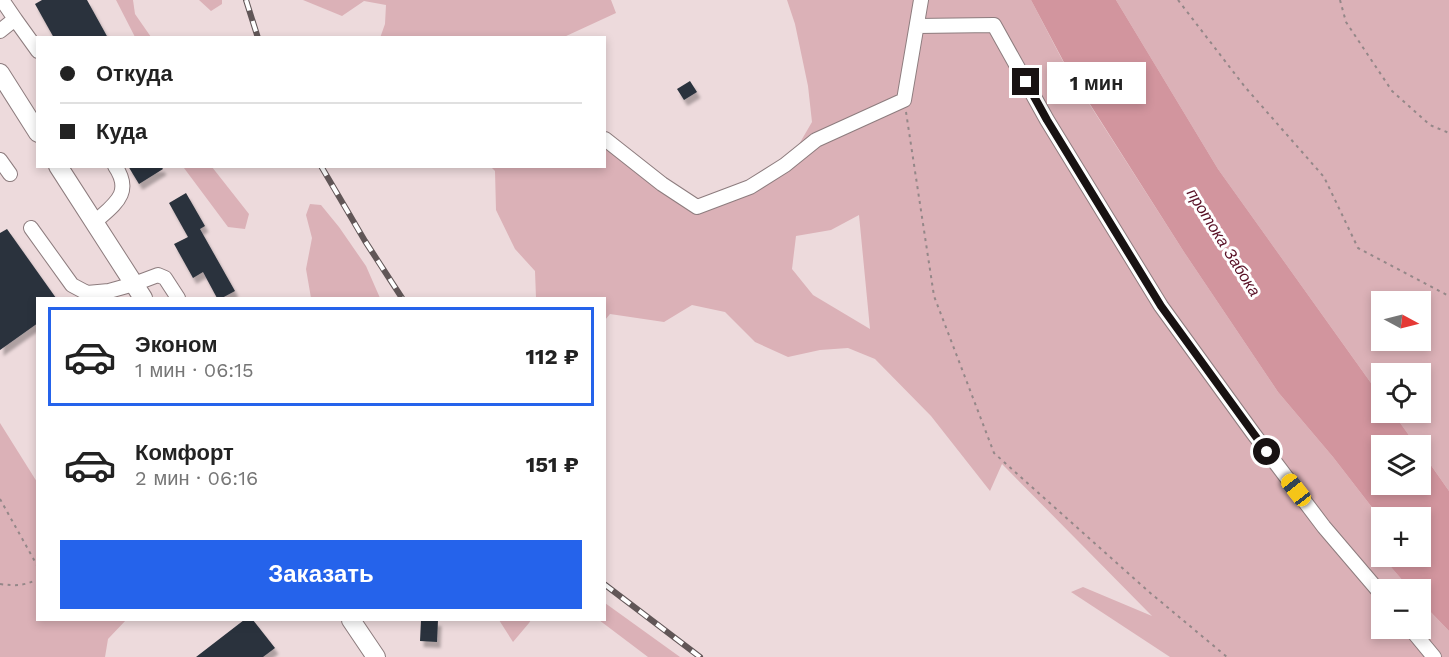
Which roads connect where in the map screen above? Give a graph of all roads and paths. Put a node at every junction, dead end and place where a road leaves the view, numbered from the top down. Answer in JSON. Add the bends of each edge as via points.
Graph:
{"nodes":[{"id":1,"x":2,"y":0,"type":"edge"},
{"id":2,"x":921,"y":0,"type":"edge"},
{"id":3,"x":1178,"y":0,"type":"edge"},
{"id":4,"x":1340,"y":0,"type":"edge"},
{"id":5,"x":15,"y":19,"type":"junction"},
{"id":6,"x":917,"y":26,"type":"junction"},
{"id":7,"x":0,"y":31,"type":"edge"},
{"id":8,"x":36,"y":48,"type":"edge"},
{"id":9,"x":0,"y":73,"type":"edge"},
{"id":10,"x":904,"y":100,"type":"junction"},
{"id":11,"x":36,"y":130,"type":"edge"},
{"id":12,"x":1449,"y":133,"type":"edge"},
{"id":13,"x":606,"y":140,"type":"edge"},
{"id":14,"x":0,"y":159,"type":"edge"},
{"id":15,"x":59,"y":168,"type":"edge"},
{"id":16,"x":116,"y":168,"type":"edge"},
{"id":17,"x":10,"y":174,"type":"dead end"},
{"id":18,"x":94,"y":224,"type":"junction"},
{"id":19,"x":31,"y":228,"type":"dead end"},
{"id":20,"x":138,"y":291,"type":"edge"},
{"id":21,"x":1449,"y":296,"type":"edge"},
{"id":22,"x":177,"y":297,"type":"edge"},
{"id":23,"x":0,"y":499,"type":"edge"},
{"id":24,"x":36,"y":563,"type":"edge"},
{"id":25,"x":36,"y":580,"type":"edge"},
{"id":26,"x":1371,"y":582,"type":"edge"},
{"id":27,"x":0,"y":584,"type":"edge"},
{"id":28,"x":352,"y":621,"type":"edge"},
{"id":29,"x":1419,"y":639,"type":"edge"},
{"id":30,"x":376,"y":657,"type":"edge"},
{"id":31,"x":1227,"y":657,"type":"edge"},
{"id":32,"x":1434,"y":657,"type":"edge"}],
"edges":[{"from":1,"to":5,"type":"lane"},
{"from":2,"to":6,"type":"lane"},
{"from":3,"to":21,"type":"path","via":[[1245,87],[1324,177],[1358,248]]},
{"from":4,"to":12,"type":"path","via":[[1346,22],[1392,91],[1430,125]]},
{"from":5,"to":7,"type":"lane"},
{"from":5,"to":8,"type":"lane"},
{"from":6,"to":10,"type":"lane"},
{"from":6,"to":26,"type":"lane","via":[[994,25],[1161,306],[1310,508]]},
{"from":9,"to":11,"type":"main road"},
{"from":10,"to":13,"type":"lane","via":[[816,140],[750,187],[697,207]]},
{"from":10,"to":31,"type":"path","via":[[934,296],[994,453]]},
{"from":14,"to":17,"type":"lane"},
{"from":15,"to":18,"type":"main road"},
{"from":16,"to":18,"type":"lane","via":[[122,177],[122,197]]},
{"from":18,"to":20,"type":"main road"},
{"from":19,"to":20,"type":"lane","via":[[72,285],[87,293]]},
{"from":20,"to":22,"type":"lane","via":[[158,275],[165,278]]},
{"from":23,"to":24,"type":"path"},
{"from":25,"to":27,"type":"path","via":[[26,585]]},
{"from":28,"to":30,"type":"main road"},
{"from":29,"to":32,"type":"lane"}]}
